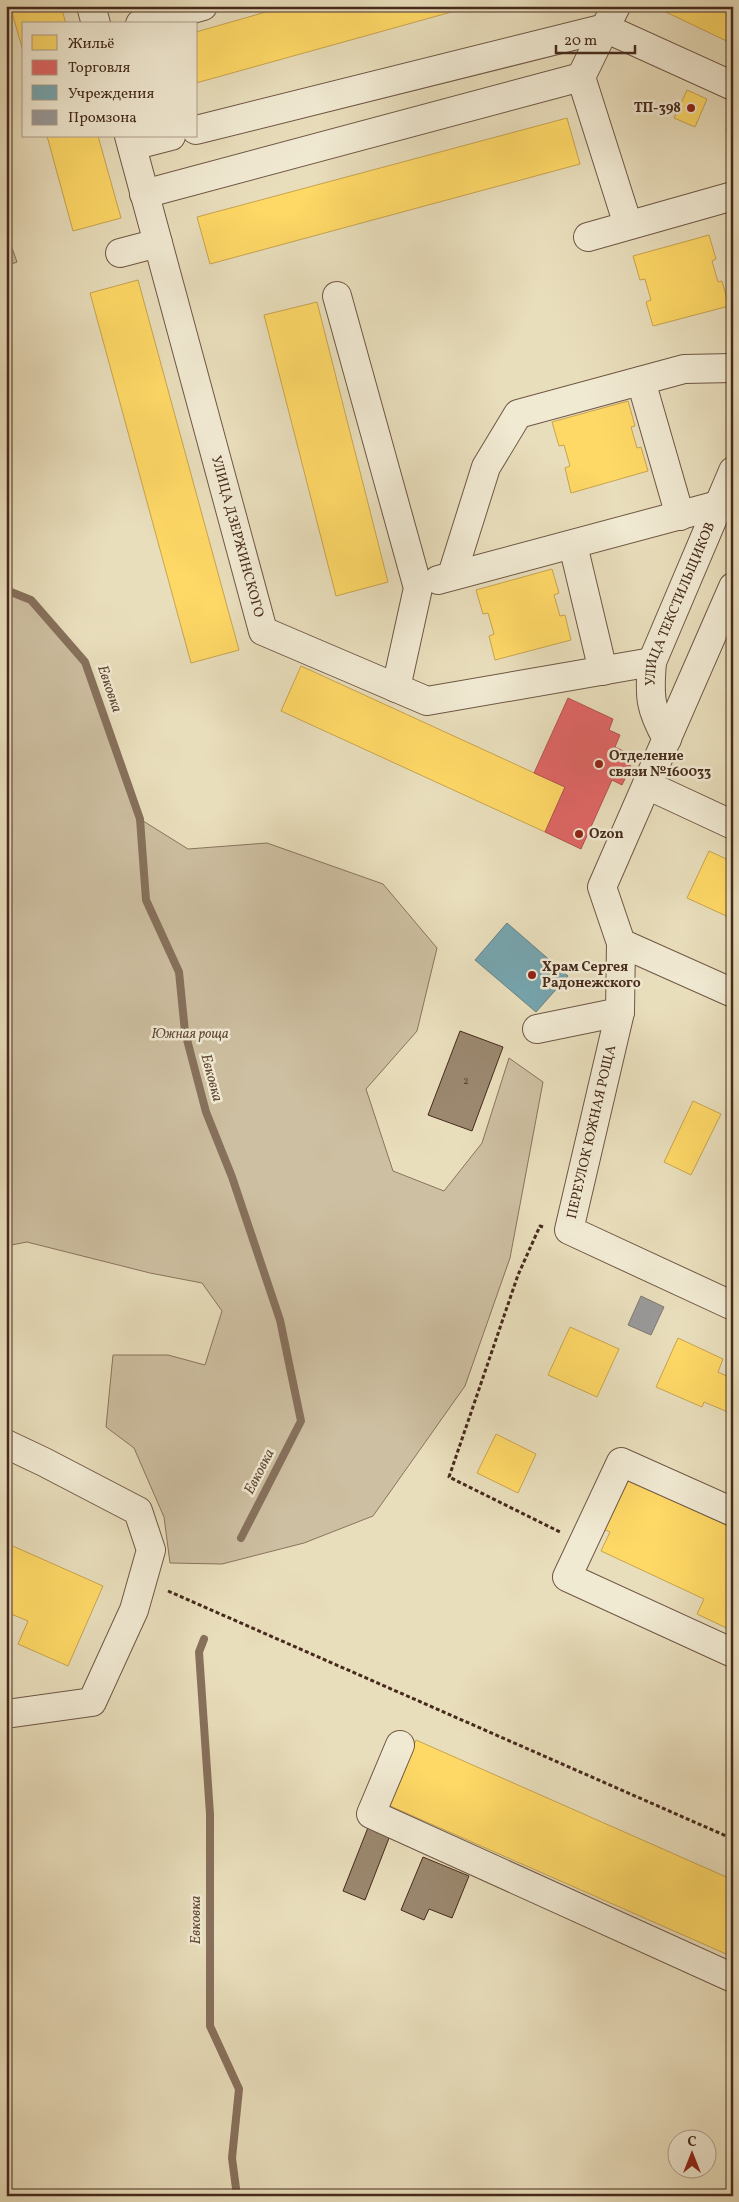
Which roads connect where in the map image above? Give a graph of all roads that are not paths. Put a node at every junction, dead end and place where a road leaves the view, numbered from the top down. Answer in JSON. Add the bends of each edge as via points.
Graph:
{"nodes":[{"id":1,"x":90,"y":6,"type":"edge"},
{"id":2,"x":203,"y":6,"type":"edge"},
{"id":3,"x":611,"y":17,"type":"edge"},
{"id":4,"x":95,"y":22,"type":"edge"},
{"id":5,"x":147,"y":22,"type":"edge"},
{"id":6,"x":581,"y":77,"type":"junction"},
{"id":7,"x":733,"y":86,"type":"edge"},
{"id":8,"x":198,"y":129,"type":"edge"},
{"id":9,"x":154,"y":138,"type":"edge"},
{"id":10,"x":131,"y":141,"type":"edge"},
{"id":11,"x":144,"y":194,"type":"junction"},
{"id":12,"x":733,"y":196,"type":"edge"},
{"id":13,"x":628,"y":226,"type":"junction"},
{"id":14,"x":588,"y":237,"type":"dead end"},
{"id":15,"x":158,"y":243,"type":"junction"},
{"id":16,"x":120,"y":253,"type":"dead end"},
{"id":17,"x":337,"y":296,"type":"dead end"},
{"id":18,"x":733,"y":368,"type":"edge"},
{"id":19,"x":641,"y":381,"type":"junction"},
{"id":20,"x":733,"y":471,"type":"edge"},
{"id":21,"x":718,"y":505,"type":"junction"},
{"id":22,"x":680,"y":516,"type":"junction"},
{"id":23,"x":573,"y":545,"type":"junction"},
{"id":24,"x":452,"y":575,"type":"junction"},
{"id":25,"x":733,"y":587,"type":"edge"},
{"id":26,"x":418,"y":588,"type":"junction"},
{"id":27,"x":652,"y":662,"type":"junction"},
{"id":28,"x":603,"y":671,"type":"junction"},
{"id":29,"x":396,"y":688,"type":"junction"},
{"id":30,"x":667,"y":739,"type":"junction"},
{"id":31,"x":647,"y":785,"type":"junction"},
{"id":32,"x":733,"y":826,"type":"edge"},
{"id":33,"x":621,"y":943,"type":"junction"},
{"id":34,"x":733,"y":993,"type":"edge"},
{"id":35,"x":620,"y":1012,"type":"junction"},
{"id":36,"x":537,"y":1029,"type":"dead end"},
{"id":37,"x":733,"y":1306,"type":"edge"},
{"id":38,"x":6,"y":1444,"type":"edge"},
{"id":39,"x":733,"y":1512,"type":"edge"},
{"id":40,"x":733,"y":1653,"type":"edge"},
{"id":41,"x":6,"y":1714,"type":"edge"},
{"id":42,"x":400,"y":1745,"type":"dead end"},
{"id":43,"x":733,"y":1978,"type":"edge"}],
"edges":[{"from":1,"to":4,"type":"street"},
{"from":2,"to":5,"type":"street"},
{"from":3,"to":6,"type":"street"},
{"from":3,"to":7,"type":"street"},
{"from":3,"to":8,"type":"street"},
{"from":6,"to":11,"type":"street"},
{"from":6,"to":13,"type":"street"},
{"from":9,"to":10,"type":"street"},
{"from":10,"to":11,"type":"street","name":"УЛИЦА ДЗЕРЖИНСКОГО"},
{"from":11,"to":15,"type":"street","name":"УЛИЦА ДЗЕРЖИНСКОГО"},
{"from":12,"to":13,"type":"street"},
{"from":13,"to":14,"type":"street"},
{"from":15,"to":16,"type":"street"},
{"from":15,"to":29,"type":"street","name":"УЛИЦА ДЗЕРЖИНСКОГО","via":[[263,631]]},
{"from":17,"to":26,"type":"street"},
{"from":18,"to":19,"type":"street","via":[[684,369]]},
{"from":19,"to":22,"type":"street"},
{"from":19,"to":24,"type":"street","via":[[518,414],[486,468]]},
{"from":20,"to":21,"type":"street","name":"УЛИЦА ТЕКСТИЛЬЩИКОВ"},
{"from":21,"to":22,"type":"street"},
{"from":21,"to":27,"type":"street","name":"УЛИЦА ТЕКСТИЛЬЩИКОВ"},
{"from":22,"to":23,"type":"street"},
{"from":23,"to":24,"type":"street"},
{"from":23,"to":28,"type":"street"},
{"from":24,"to":26,"type":"street"},
{"from":25,"to":30,"type":"street"},
{"from":26,"to":29,"type":"street"},
{"from":27,"to":28,"type":"street","name":"УЛИЦА ДЗЕРЖИНСКОГО"},
{"from":27,"to":30,"type":"street","name":"УЛИЦА ТЕКСТИЛЬЩИКОВ","via":[[649,691],[654,716]]},
{"from":28,"to":29,"type":"street","name":"УЛИЦА ДЗЕРЖИНСКОГО","via":[[427,701]]},
{"from":30,"to":31,"type":"street"},
{"from":31,"to":32,"type":"street"},
{"from":31,"to":33,"type":"street","via":[[602,887]]},
{"from":33,"to":34,"type":"street"},
{"from":33,"to":35,"type":"street","name":"ПЕРЕУЛОК ЮЖНАЯ РОЩА"},
{"from":35,"to":36,"type":"street"},
{"from":35,"to":37,"type":"street","name":"ПЕРЕУЛОК ЮЖНАЯ РОЩА","via":[[569,1230]]},
{"from":38,"to":41,"type":"street","via":[[138,1511],[151,1550],[134,1610],[92,1702]]},
{"from":39,"to":40,"type":"street","via":[[621,1462],[567,1577]]},
{"from":42,"to":43,"type":"street","via":[[371,1814]]}]}
